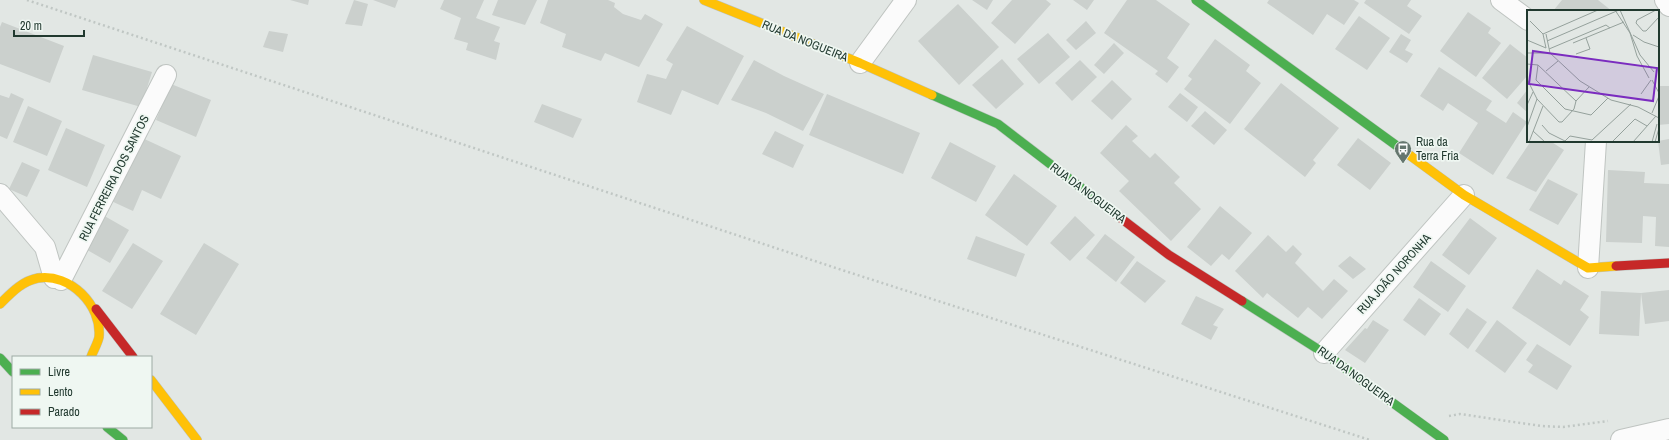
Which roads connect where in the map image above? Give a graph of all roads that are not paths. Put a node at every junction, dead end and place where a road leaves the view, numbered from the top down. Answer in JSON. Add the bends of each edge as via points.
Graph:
{"nodes":[{"id":1,"x":704,"y":0,"type":"edge"},
{"id":2,"x":906,"y":0,"type":"edge"},
{"id":3,"x":1196,"y":0,"type":"edge"},
{"id":4,"x":1501,"y":0,"type":"edge"},
{"id":5,"x":1665,"y":0,"type":"edge"},
{"id":6,"x":1669,"y":6,"type":"edge"},
{"id":7,"x":1527,"y":19,"type":"edge"},
{"id":8,"x":860,"y":63,"type":"junction"},
{"id":9,"x":166,"y":76,"type":"dead end"},
{"id":10,"x":1596,"y":142,"type":"edge"},
{"id":11,"x":0,"y":194,"type":"edge"},
{"id":12,"x":1464,"y":195,"type":"junction"},
{"id":13,"x":1669,"y":263,"type":"edge"},
{"id":14,"x":1588,"y":268,"type":"junction"},
{"id":15,"x":58,"y":279,"type":"junction"},
{"id":16,"x":89,"y":300,"type":"junction"},
{"id":17,"x":0,"y":304,"type":"edge"},
{"id":18,"x":1324,"y":353,"type":"junction"},
{"id":19,"x":92,"y":356,"type":"edge"},
{"id":20,"x":132,"y":356,"type":"edge"},
{"id":21,"x":1,"y":360,"type":"edge"},
{"id":22,"x":12,"y":371,"type":"edge"},
{"id":23,"x":152,"y":381,"type":"edge"},
{"id":24,"x":108,"y":428,"type":"edge"},
{"id":25,"x":1669,"y":429,"type":"edge"},
{"id":26,"x":123,"y":440,"type":"edge"},
{"id":27,"x":197,"y":440,"type":"edge"},
{"id":28,"x":1444,"y":440,"type":"edge"},
{"id":29,"x":1621,"y":440,"type":"edge"}],
"edges":[{"from":1,"to":8,"type":"street","name":"RUA DA NOGUEIRA"},
{"from":2,"to":8,"type":"street"},
{"from":3,"to":12,"type":"street"},
{"from":4,"to":7,"type":"street"},
{"from":5,"to":6,"type":"street"},
{"from":8,"to":18,"type":"street","name":"RUA DA NOGUEIRA","via":[[998,124],[1169,255]]},
{"from":9,"to":15,"type":"street","name":"RUA FERREIRA DOS SANTOS"},
{"from":10,"to":14,"type":"street"},
{"from":11,"to":15,"type":"street","via":[[44,248]]},
{"from":12,"to":14,"type":"street"},
{"from":12,"to":18,"type":"street","name":"RUA JOÃO NORONHA"},
{"from":13,"to":14,"type":"street"},
{"from":15,"to":16,"type":"street","via":[[77,288]]},
{"from":15,"to":17,"type":"street","via":[[37,278],[22,283],[8,293]]},
{"from":16,"to":19,"type":"street","via":[[97,316],[99,334]]},
{"from":16,"to":20,"type":"street"},
{"from":18,"to":28,"type":"street","name":"RUA DA NOGUEIRA"},
{"from":21,"to":22,"type":"street"},
{"from":23,"to":27,"type":"street"},
{"from":24,"to":26,"type":"street"},
{"from":25,"to":29,"type":"street"}]}
